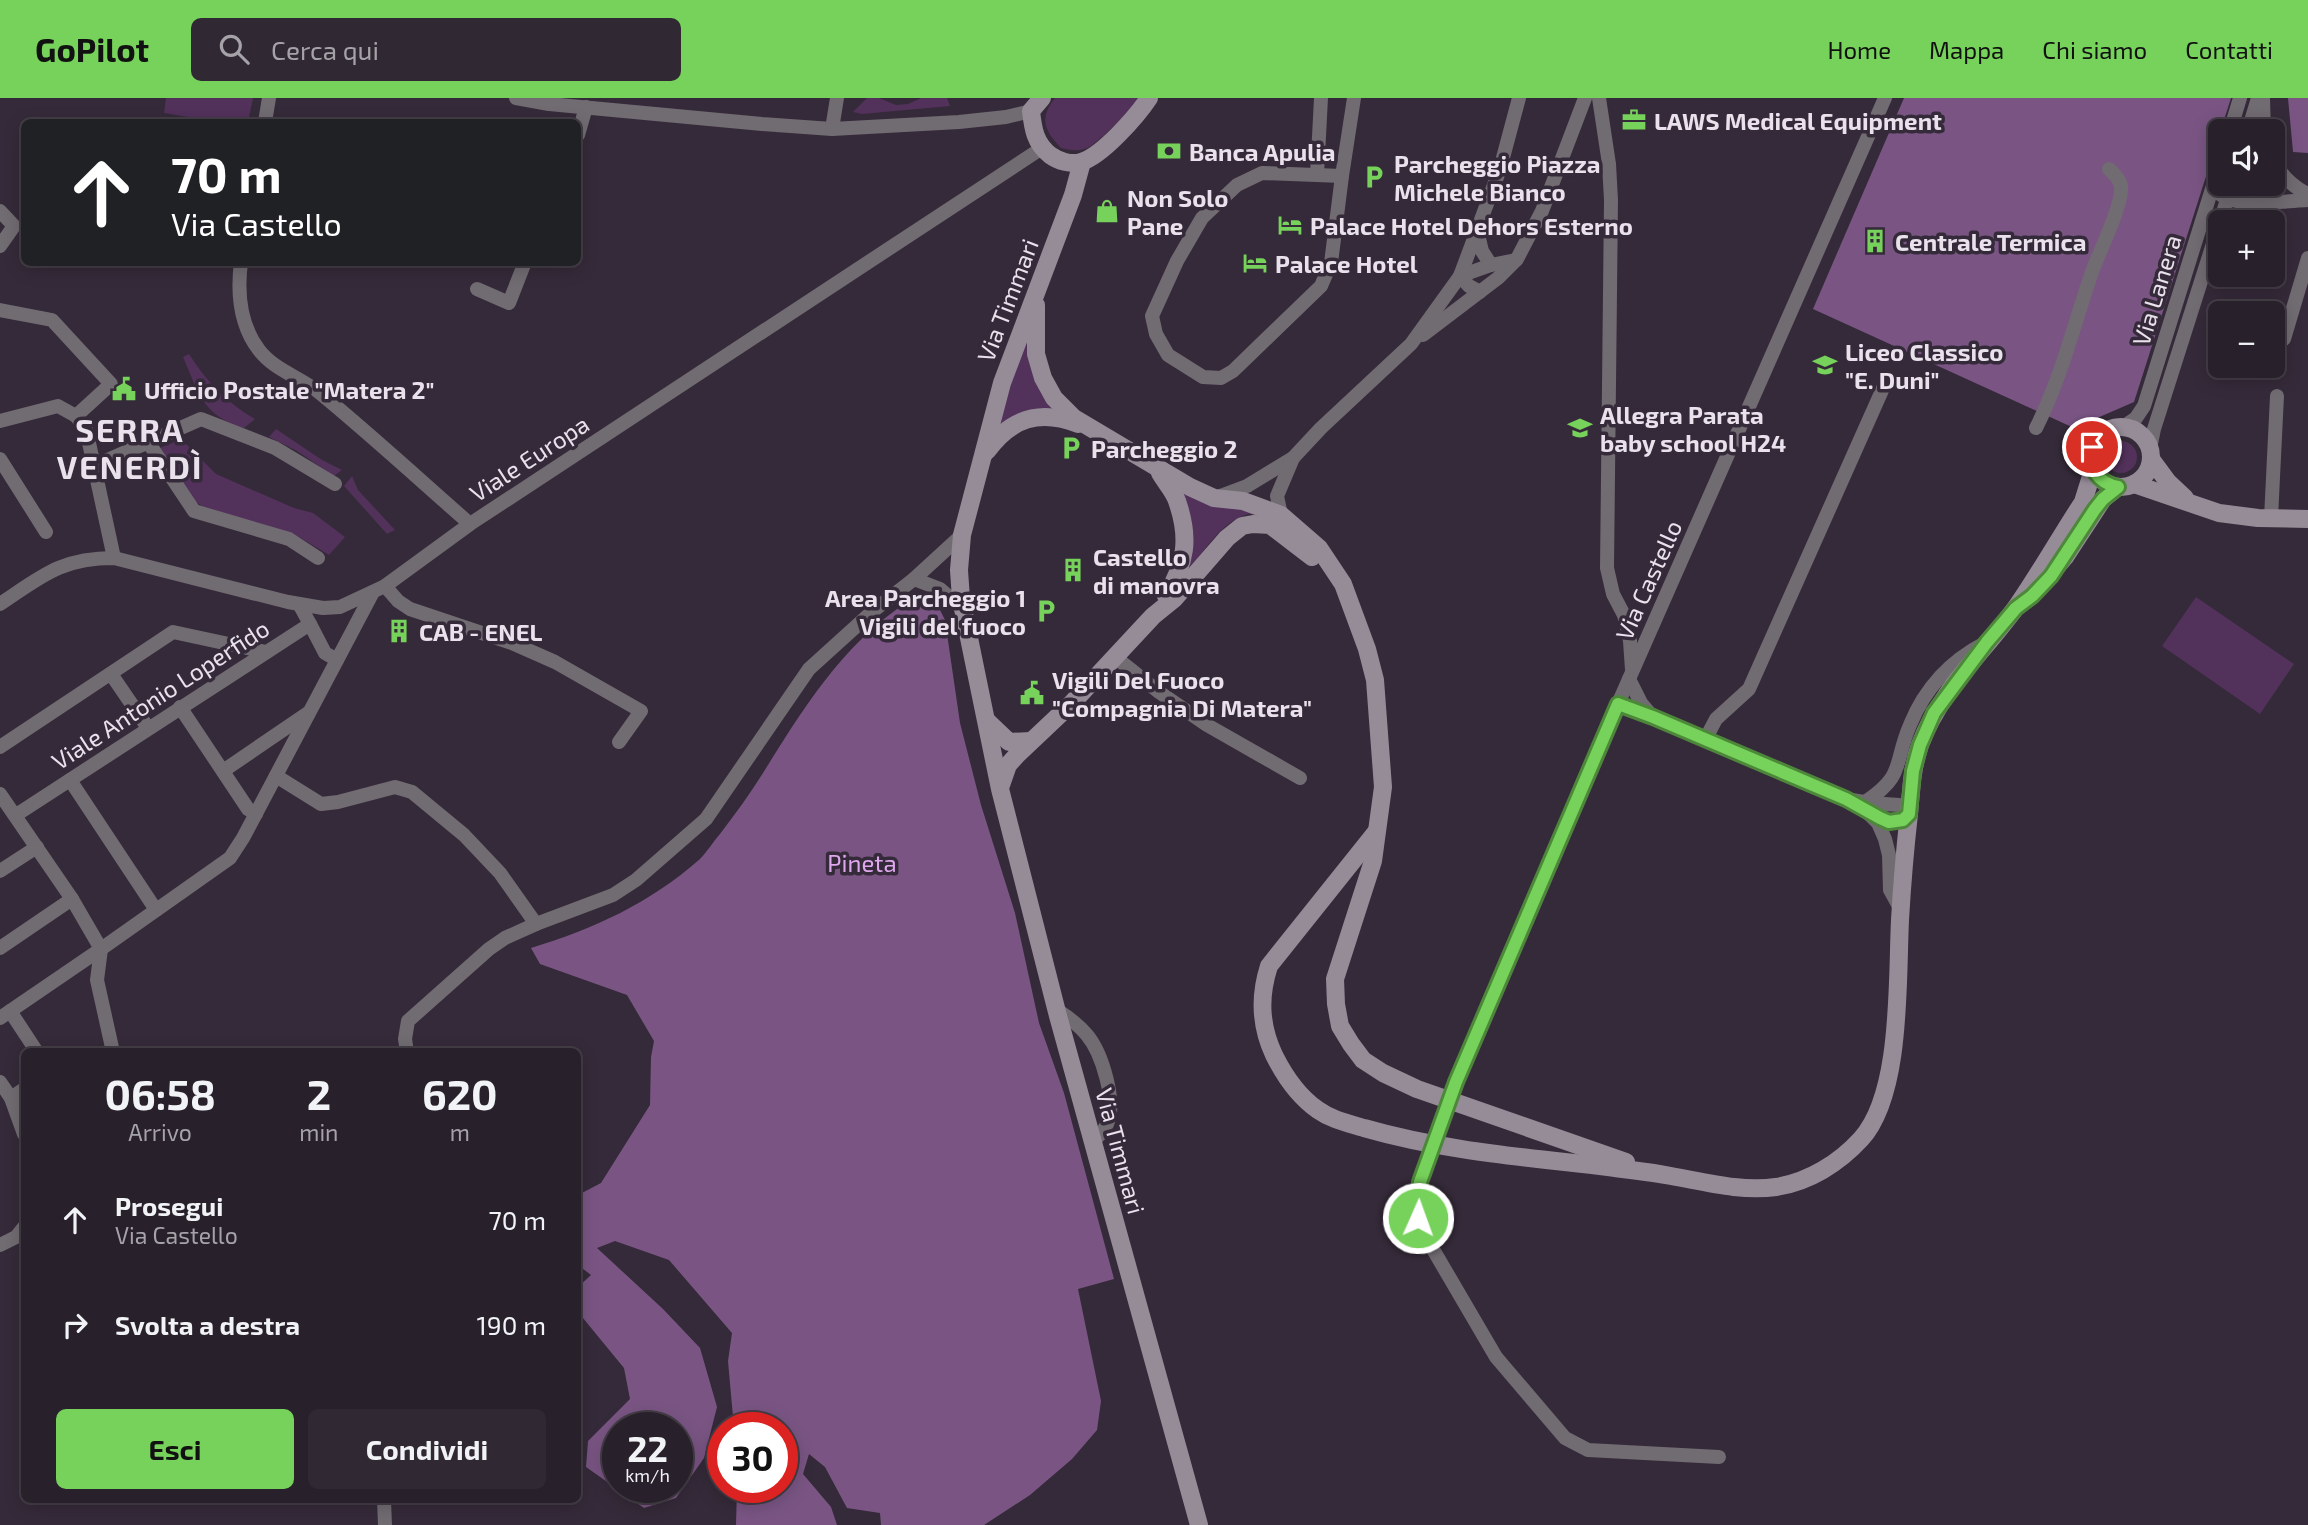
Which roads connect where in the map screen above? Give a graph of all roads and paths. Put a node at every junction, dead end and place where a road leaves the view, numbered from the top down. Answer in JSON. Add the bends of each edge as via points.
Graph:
{"nodes":[{"id":1,"x":269,"y":98,"type":"edge"},
{"id":2,"x":516,"y":98,"type":"edge"},
{"id":3,"x":837,"y":98,"type":"edge"},
{"id":4,"x":1149,"y":98,"type":"edge"},
{"id":5,"x":1321,"y":98,"type":"edge"},
{"id":6,"x":1354,"y":98,"type":"edge"},
{"id":7,"x":1518,"y":98,"type":"edge"},
{"id":8,"x":1585,"y":98,"type":"edge"},
{"id":9,"x":1599,"y":98,"type":"edge"},
{"id":10,"x":1885,"y":98,"type":"edge"},
{"id":11,"x":2240,"y":98,"type":"edge"},
{"id":12,"x":2261,"y":98,"type":"edge"},
{"id":13,"x":1036,"y":104,"type":"edge"},
{"id":14,"x":586,"y":107,"type":"junction"},
{"id":15,"x":265,"y":119,"type":"edge"},
{"id":16,"x":2234,"y":119,"type":"edge"},
{"id":17,"x":2253,"y":119,"type":"edge"},
{"id":18,"x":2263,"y":119,"type":"edge"},
{"id":19,"x":581,"y":124,"type":"edge"},
{"id":20,"x":832,"y":129,"type":"junction"},
{"id":21,"x":1042,"y":148,"type":"junction"},
{"id":22,"x":1082,"y":162,"type":"junction"},
{"id":23,"x":2109,"y":169,"type":"dead end"},
{"id":24,"x":1317,"y":175,"type":"junction"},
{"id":25,"x":1342,"y":176,"type":"junction"},
{"id":26,"x":2285,"y":178,"type":"edge"},
{"id":27,"x":2308,"y":194,"type":"edge"},
{"id":28,"x":2210,"y":196,"type":"edge"},
{"id":29,"x":2223,"y":196,"type":"edge"},
{"id":30,"x":2228,"y":196,"type":"edge"},
{"id":31,"x":2254,"y":196,"type":"edge"},
{"id":32,"x":2227,"y":200,"type":"junction"},
{"id":33,"x":2308,"y":200,"type":"edge"},
{"id":34,"x":2252,"y":202,"type":"junction"},
{"id":35,"x":0,"y":211,"type":"edge"},
{"id":36,"x":1477,"y":230,"type":"junction"},
{"id":37,"x":0,"y":246,"type":"edge"},
{"id":38,"x":2308,"y":258,"type":"edge"},
{"id":39,"x":1517,"y":259,"type":"junction"},
{"id":40,"x":1491,"y":265,"type":"junction"},
{"id":41,"x":241,"y":266,"type":"edge"},
{"id":42,"x":523,"y":266,"type":"edge"},
{"id":43,"x":1460,"y":276,"type":"junction"},
{"id":44,"x":477,"y":289,"type":"dead end"},
{"id":45,"x":1480,"y":292,"type":"junction"},
{"id":46,"x":1036,"y":294,"type":"junction"},
{"id":47,"x":0,"y":310,"type":"edge"},
{"id":48,"x":2285,"y":336,"type":"edge"},
{"id":49,"x":1410,"y":344,"type":"junction"},
{"id":50,"x":1884,"y":387,"type":"dead end"},
{"id":51,"x":2277,"y":397,"type":"dead end"},
{"id":52,"x":76,"y":416,"type":"junction"},
{"id":53,"x":0,"y":420,"type":"edge"},
{"id":54,"x":2123,"y":426,"type":"junction"},
{"id":55,"x":2036,"y":428,"type":"dead end"},
{"id":56,"x":1097,"y":433,"type":"junction"},
{"id":57,"x":148,"y":442,"type":"junction"},
{"id":58,"x":2151,"y":454,"type":"junction"},
{"id":59,"x":983,"y":457,"type":"junction"},
{"id":60,"x":0,"y":458,"type":"edge"},
{"id":61,"x":1293,"y":458,"type":"junction"},
{"id":62,"x":94,"y":466,"type":"junction"},
{"id":63,"x":1157,"y":469,"type":"junction"},
{"id":64,"x":2093,"y":470,"type":"junction"},
{"id":65,"x":335,"y":484,"type":"dead end"},
{"id":66,"x":2126,"y":486,"type":"junction"},
{"id":67,"x":1214,"y":498,"type":"junction"},
{"id":68,"x":2190,"y":502,"type":"junction"},
{"id":69,"x":1281,"y":515,"type":"junction"},
{"id":70,"x":2271,"y":518,"type":"junction"},
{"id":71,"x":2308,"y":519,"type":"edge"},
{"id":72,"x":470,"y":524,"type":"junction"},
{"id":73,"x":46,"y":532,"type":"dead end"},
{"id":74,"x":962,"y":535,"type":"junction"},
{"id":75,"x":114,"y":558,"type":"junction"},
{"id":76,"x":318,"y":558,"type":"dead end"},
{"id":77,"x":914,"y":579,"type":"junction"},
{"id":78,"x":379,"y":589,"type":"junction"},
{"id":79,"x":1350,"y":602,"type":"junction"},
{"id":80,"x":0,"y":604,"type":"edge"},
{"id":81,"x":299,"y":604,"type":"junction"},
{"id":82,"x":2016,"y":608,"type":"junction"},
{"id":83,"x":963,"y":609,"type":"junction"},
{"id":84,"x":1153,"y":616,"type":"junction"},
{"id":85,"x":310,"y":624,"type":"junction"},
{"id":86,"x":1987,"y":642,"type":"junction"},
{"id":87,"x":266,"y":652,"type":"junction"},
{"id":88,"x":1115,"y":657,"type":"junction"},
{"id":89,"x":337,"y":660,"type":"junction"},
{"id":90,"x":111,"y":674,"type":"junction"},
{"id":91,"x":1631,"y":675,"type":"junction"},
{"id":92,"x":1618,"y":704,"type":"junction"},
{"id":93,"x":180,"y":707,"type":"junction"},
{"id":94,"x":311,"y":710,"type":"junction"},
{"id":95,"x":1653,"y":717,"type":"junction"},
{"id":96,"x":986,"y":720,"type":"junction"},
{"id":97,"x":148,"y":728,"type":"junction"},
{"id":98,"x":1705,"y":740,"type":"junction"},
{"id":99,"x":1031,"y":741,"type":"junction"},
{"id":100,"x":619,"y":742,"type":"dead end"},
{"id":101,"x":0,"y":747,"type":"edge"},
{"id":102,"x":222,"y":771,"type":"junction"},
{"id":103,"x":276,"y":776,"type":"junction"},
{"id":104,"x":1300,"y":778,"type":"dead end"},
{"id":105,"x":70,"y":780,"type":"junction"},
{"id":106,"x":1000,"y":789,"type":"junction"},
{"id":107,"x":2,"y":801,"type":"edge"},
{"id":108,"x":1866,"y":807,"type":"junction"},
{"id":109,"x":256,"y":814,"type":"junction"},
{"id":110,"x":1909,"y":814,"type":"junction"},
{"id":111,"x":16,"y":815,"type":"junction"},
{"id":112,"x":1376,"y":832,"type":"junction"},
{"id":113,"x":37,"y":847,"type":"junction"},
{"id":114,"x":0,"y":872,"type":"edge"},
{"id":115,"x":72,"y":900,"type":"junction"},
{"id":116,"x":156,"y":910,"type":"junction"},
{"id":117,"x":1901,"y":910,"type":"junction"},
{"id":118,"x":536,"y":924,"type":"junction"},
{"id":119,"x":0,"y":948,"type":"edge"},
{"id":120,"x":101,"y":949,"type":"junction"},
{"id":121,"x":1057,"y":1010,"type":"junction"},
{"id":122,"x":5,"y":1014,"type":"edge"},
{"id":123,"x":34,"y":1048,"type":"edge"},
{"id":124,"x":112,"y":1048,"type":"edge"},
{"id":125,"x":407,"y":1048,"type":"edge"},
{"id":126,"x":0,"y":1082,"type":"edge"},
{"id":127,"x":21,"y":1092,"type":"edge"},
{"id":128,"x":11,"y":1098,"type":"junction"},
{"id":129,"x":21,"y":1125,"type":"edge"},
{"id":130,"x":1092,"y":1141,"type":"junction"},
{"id":131,"x":1659,"y":1174,"type":"junction"},
{"id":132,"x":21,"y":1231,"type":"edge"},
{"id":133,"x":0,"y":1245,"type":"edge"},
{"id":134,"x":1719,"y":1457,"type":"dead end"},
{"id":135,"x":384,"y":1503,"type":"edge"},
{"id":136,"x":385,"y":1525,"type":"edge"},
{"id":137,"x":1199,"y":1525,"type":"edge"}],
"edges":[{"from":1,"to":15,"type":"street"},
{"from":2,"to":14,"type":"street"},
{"from":3,"to":20,"type":"street"},
{"from":4,"to":22,"type":"main road","via":[[1105,146]]},
{"from":5,"to":24,"type":"street"},
{"from":6,"to":25,"type":"street"},
{"from":7,"to":36,"type":"street","via":[[1500,169]]},
{"from":8,"to":39,"type":"street","via":[[1542,211]]},
{"from":9,"to":91,"type":"street","via":[[1611,200],[1607,568],[1627,628]]},
{"from":10,"to":91,"type":"street","name":"Via Castello"},
{"from":11,"to":16,"type":"street"},
{"from":12,"to":17,"type":"street"},
{"from":12,"to":18,"type":"street"},
{"from":13,"to":20,"type":"street","via":[[1006,117]]},
{"from":13,"to":21,"type":"main road","via":[[1033,131]]},
{"from":14,"to":19,"type":"street"},
{"from":14,"to":20,"type":"street"},
{"from":21,"to":22,"type":"main road","via":[[1068,163]]},
{"from":21,"to":72,"type":"street","name":"Viale Europa"},
{"from":22,"to":46,"type":"main road","name":"Via Timmari"},
{"from":23,"to":55,"type":"street","via":[[2121,185],[2119,199],[2049,404]]},
{"from":24,"to":25,"type":"street"},
{"from":24,"to":25,"type":"street","via":[[1262,173],[1237,185],[1202,218],[1152,316],[1168,355],[1203,377],[1221,378],[1321,286],[1331,263]]},
{"from":26,"to":27,"type":"street"},
{"from":28,"to":54,"type":"street","name":"Via Lanera","via":[[2144,406]]},
{"from":29,"to":32,"type":"street"},
{"from":30,"to":32,"type":"street","name":"Via Lanera"},
{"from":31,"to":34,"type":"street"},
{"from":32,"to":34,"type":"street"},
{"from":32,"to":58,"type":"street","name":"Via Lanera","via":[[2154,429]]},
{"from":33,"to":34,"type":"street"},
{"from":35,"to":37,"type":"street","via":[[14,226]]},
{"from":36,"to":40,"type":"street"},
{"from":36,"to":43,"type":"street"},
{"from":38,"to":48,"type":"street"},
{"from":39,"to":40,"type":"street"},
{"from":39,"to":45,"type":"street"},
{"from":40,"to":43,"type":"street"},
{"from":41,"to":72,"type":"street","via":[[239,301],[259,351],[277,368],[317,391]]},
{"from":42,"to":44,"type":"street","via":[[509,303]]},
{"from":43,"to":45,"type":"street"},
{"from":43,"to":49,"type":"street"},
{"from":45,"to":49,"type":"street"},
{"from":46,"to":56,"type":"main road","via":[[1036,354],[1043,378],[1060,405]]},
{"from":46,"to":59,"type":"main road","name":"Via Timmari","via":[[1002,383]]},
{"from":47,"to":52,"type":"street","via":[[52,320],[111,384]]},
{"from":49,"to":61,"type":"street"},
{"from":50,"to":98,"type":"street","via":[[1749,689],[1716,719]]},
{"from":51,"to":70,"type":"street"},
{"from":52,"to":53,"type":"street","via":[[58,405]]},
{"from":52,"to":62,"type":"street","via":[[86,429]]},
{"from":54,"to":58,"type":"main road","via":[[2143,436]]},
{"from":54,"to":64,"type":"main road","via":[[2108,429],[2096,439],[2090,454]]},
{"from":56,"to":59,"type":"main road","via":[[1058,417],[1035,417],[1005,432]]},
{"from":56,"to":63,"type":"main road"},
{"from":57,"to":62,"type":"street"},
{"from":57,"to":65,"type":"street","via":[[201,419],[275,448]]},
{"from":57,"to":76,"type":"street","via":[[194,511],[289,539]]},
{"from":58,"to":66,"type":"main road","via":[[2146,474]]},
{"from":58,"to":68,"type":"main road","via":[[2168,482]]},
{"from":59,"to":74,"type":"main road","name":"Via Timmari"},
{"from":60,"to":73,"type":"street"},
{"from":61,"to":67,"type":"street","via":[[1247,486]]},
{"from":61,"to":69,"type":"street","via":[[1277,496]]},
{"from":62,"to":75,"type":"street"},
{"from":63,"to":67,"type":"main road"},
{"from":63,"to":84,"type":"main road","via":[[1177,499],[1185,554],[1177,578]]},
{"from":64,"to":66,"type":"main road","via":[[2103,482]]},
{"from":64,"to":82,"type":"main road","via":[[2083,502]]},
{"from":66,"to":68,"type":"main road"},
{"from":66,"to":82,"type":"main road","via":[[2103,499],[2051,576]]},
{"from":67,"to":69,"type":"main road","via":[[1243,501]]},
{"from":68,"to":70,"type":"main road","via":[[2218,513]]},
{"from":69,"to":79,"type":"main road","via":[[1319,548],[1336,570]]},
{"from":70,"to":71,"type":"main road"},
{"from":72,"to":78,"type":"street","name":"Viale Europa"},
{"from":74,"to":77,"type":"street"},
{"from":74,"to":83,"type":"main road","name":"Via Timmari"},
{"from":75,"to":80,"type":"street","name":"Viale Europa","via":[[70,562]]},
{"from":75,"to":81,"type":"street","name":"Viale Europa"},
{"from":77,"to":83,"type":"street","via":[[940,589]]},
{"from":77,"to":118,"type":"street","via":[[809,669],[706,819],[613,895]]},
{"from":78,"to":81,"type":"street","name":"Viale Europa","via":[[340,607]]},
{"from":78,"to":89,"type":"street"},
{"from":78,"to":100,"type":"street","via":[[410,609],[555,662],[641,711]]},
{"from":79,"to":84,"type":"main road","via":[[1305,550],[1270,525],[1253,524],[1227,538]]},
{"from":79,"to":112,"type":"main road","via":[[1375,680],[1383,787]]},
{"from":81,"to":85,"type":"street"},
{"from":82,"to":86,"type":"main road"},
{"from":83,"to":96,"type":"main road","name":"Via Timmari"},
{"from":84,"to":88,"type":"main road"},
{"from":85,"to":87,"type":"street","name":"Viale Antonio Loperfido"},
{"from":85,"to":89,"type":"street","via":[[325,653]]},
{"from":86,"to":108,"type":"street","via":[[1965,653],[1928,689],[1909,726],[1891,782]]},
{"from":86,"to":110,"type":"main road","via":[[1934,713],[1913,771]]},
{"from":87,"to":90,"type":"street","via":[[173,632]]},
{"from":87,"to":93,"type":"street","name":"Viale Antonio Loperfido"},
{"from":88,"to":99,"type":"main road"},
{"from":88,"to":104,"type":"street","via":[[1207,725]]},
{"from":89,"to":94,"type":"street"},
{"from":90,"to":97,"type":"street"},
{"from":90,"to":101,"type":"street"},
{"from":91,"to":92,"type":"street","name":"Via Castello"},
{"from":91,"to":95,"type":"street","via":[[1641,703]]},
{"from":92,"to":95,"type":"street"},
{"from":92,"to":134,"type":"street","name":"Via Castello","bridge":true,"via":[[1456,1082],[1420,1182],[1418,1218],[1496,1357],[1565,1438],[1588,1450]]},
{"from":93,"to":97,"type":"street","name":"Viale Antonio Loperfido"},
{"from":93,"to":102,"type":"street"},
{"from":94,"to":102,"type":"street"},
{"from":94,"to":103,"type":"street"},
{"from":95,"to":98,"type":"street"},
{"from":96,"to":99,"type":"main road","via":[[1009,742]]},
{"from":96,"to":106,"type":"main road","name":"Via Timmari"},
{"from":97,"to":105,"type":"street","name":"Viale Antonio Loperfido"},
{"from":98,"to":108,"type":"street"},
{"from":99,"to":106,"type":"main road","via":[[1008,765]]},
{"from":102,"to":109,"type":"street"},
{"from":103,"to":109,"type":"street"},
{"from":103,"to":118,"type":"street","via":[[321,804],[395,787],[412,792],[464,835],[500,873]]},
{"from":105,"to":111,"type":"street","name":"Viale Antonio Loperfido"},
{"from":105,"to":116,"type":"street"},
{"from":106,"to":121,"type":"main road","name":"Via Timmari"},
{"from":107,"to":111,"type":"street"},
{"from":108,"to":110,"type":"street","via":[[1889,822]]},
{"from":108,"to":117,"type":"street","via":[[1885,839],[1890,890]]},
{"from":109,"to":116,"type":"street","via":[[230,858]]},
{"from":110,"to":117,"type":"main road"},
{"from":111,"to":113,"type":"street"},
{"from":112,"to":131,"type":"main road","via":[[1373,861],[1335,979],[1340,1026],[1363,1060],[1417,1089]]},
{"from":112,"to":131,"type":"main road","via":[[1269,966],[1262,990],[1267,1039],[1295,1089],[1317,1110],[1341,1122],[1399,1139]]},
{"from":113,"to":114,"type":"street"},
{"from":113,"to":115,"type":"street"},
{"from":115,"to":119,"type":"street"},
{"from":115,"to":120,"type":"street"},
{"from":116,"to":120,"type":"street"},
{"from":117,"to":131,"type":"main road","via":[[1895,1031],[1886,1087],[1878,1115],[1862,1138],[1835,1164],[1777,1187],[1747,1188]]},
{"from":118,"to":125,"type":"street","via":[[489,949],[412,1017],[406,1029]]},
{"from":120,"to":122,"type":"street"},
{"from":120,"to":124,"type":"street","via":[[97,981]]},
{"from":121,"to":130,"type":"main road","name":"Via Timmari"},
{"from":121,"to":130,"type":"street","via":[[1088,1036],[1108,1087],[1111,1108],[1107,1125]]},
{"from":122,"to":123,"type":"street"},
{"from":126,"to":128,"type":"street"},
{"from":127,"to":128,"type":"street"},
{"from":128,"to":129,"type":"street"},
{"from":130,"to":137,"type":"main road","name":"Via Timmari"},
{"from":132,"to":133,"type":"street"},
{"from":135,"to":136,"type":"street"}]}
